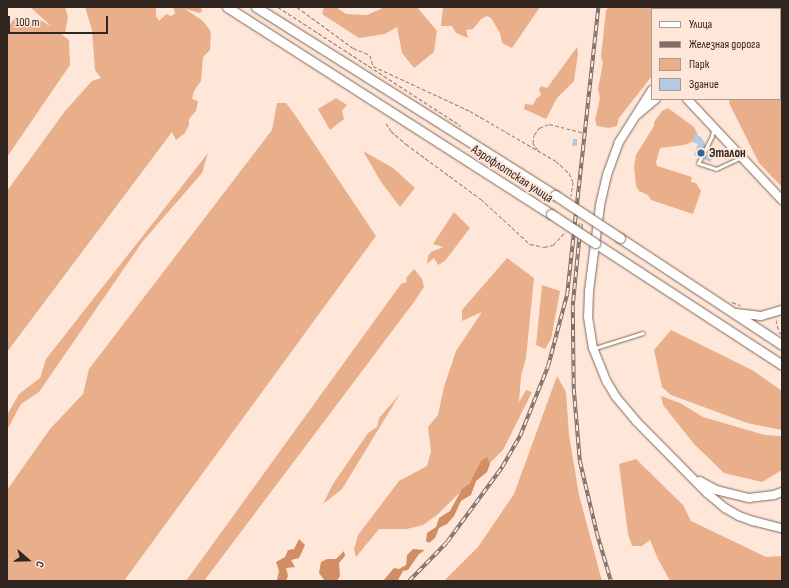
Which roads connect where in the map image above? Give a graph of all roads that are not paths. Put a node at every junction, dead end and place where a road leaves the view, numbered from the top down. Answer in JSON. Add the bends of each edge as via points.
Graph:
{"nodes":[{"id":1,"x":227,"y":7,"type":"edge"},
{"id":2,"x":256,"y":7,"type":"edge"},
{"id":3,"x":651,"y":92,"type":"edge"},
{"id":4,"x":655,"y":100,"type":"edge"},
{"id":5,"x":689,"y":102,"type":"edge"},
{"id":6,"x":632,"y":120,"type":"junction"},
{"id":7,"x":713,"y":127,"type":"junction"},
{"id":8,"x":741,"y":157,"type":"junction"},
{"id":9,"x":782,"y":200,"type":"edge"},
{"id":10,"x":595,"y":243,"type":"junction"},
{"id":11,"x":778,"y":312,"type":"edge"},
{"id":12,"x":731,"y":313,"type":"junction"},
{"id":13,"x":643,"y":334,"type":"dead end"},
{"id":14,"x":782,"y":345,"type":"edge"},
{"id":15,"x":593,"y":348,"type":"junction"},
{"id":16,"x":782,"y":365,"type":"edge"},
{"id":17,"x":690,"y":475,"type":"junction"},
{"id":18,"x":782,"y":492,"type":"edge"},
{"id":19,"x":782,"y":528,"type":"edge"}],
"edges":[{"from":1,"to":10,"type":"main road","name":"Аэрофлотская улица","bridge":true},
{"from":2,"to":12,"type":"main road","name":"Аэрофлотская улица","bridge":true,"via":[[555,195]]},
{"from":3,"to":6,"type":"street"},
{"from":4,"to":6,"type":"street"},
{"from":5,"to":7,"type":"street"},
{"from":6,"to":10,"type":"street","via":[[619,142],[607,175]]},
{"from":7,"to":8,"type":"street"},
{"from":7,"to":8,"type":"lane","via":[[712,136],[698,163],[716,169]]},
{"from":8,"to":9,"type":"street"},
{"from":10,"to":15,"type":"street","via":[[588,317]]},
{"from":10,"to":16,"type":"main road","name":"Аэрофлотская улица"},
{"from":11,"to":12,"type":"street","via":[[762,316]]},
{"from":12,"to":14,"type":"main road","name":"Аэрофлотская улица"},
{"from":13,"to":15,"type":"lane"},
{"from":15,"to":17,"type":"street","via":[[616,397],[636,421]]},
{"from":17,"to":18,"type":"street","via":[[716,490],[734,496],[750,498]]},
{"from":17,"to":19,"type":"street","via":[[725,508],[752,521]]}]}
